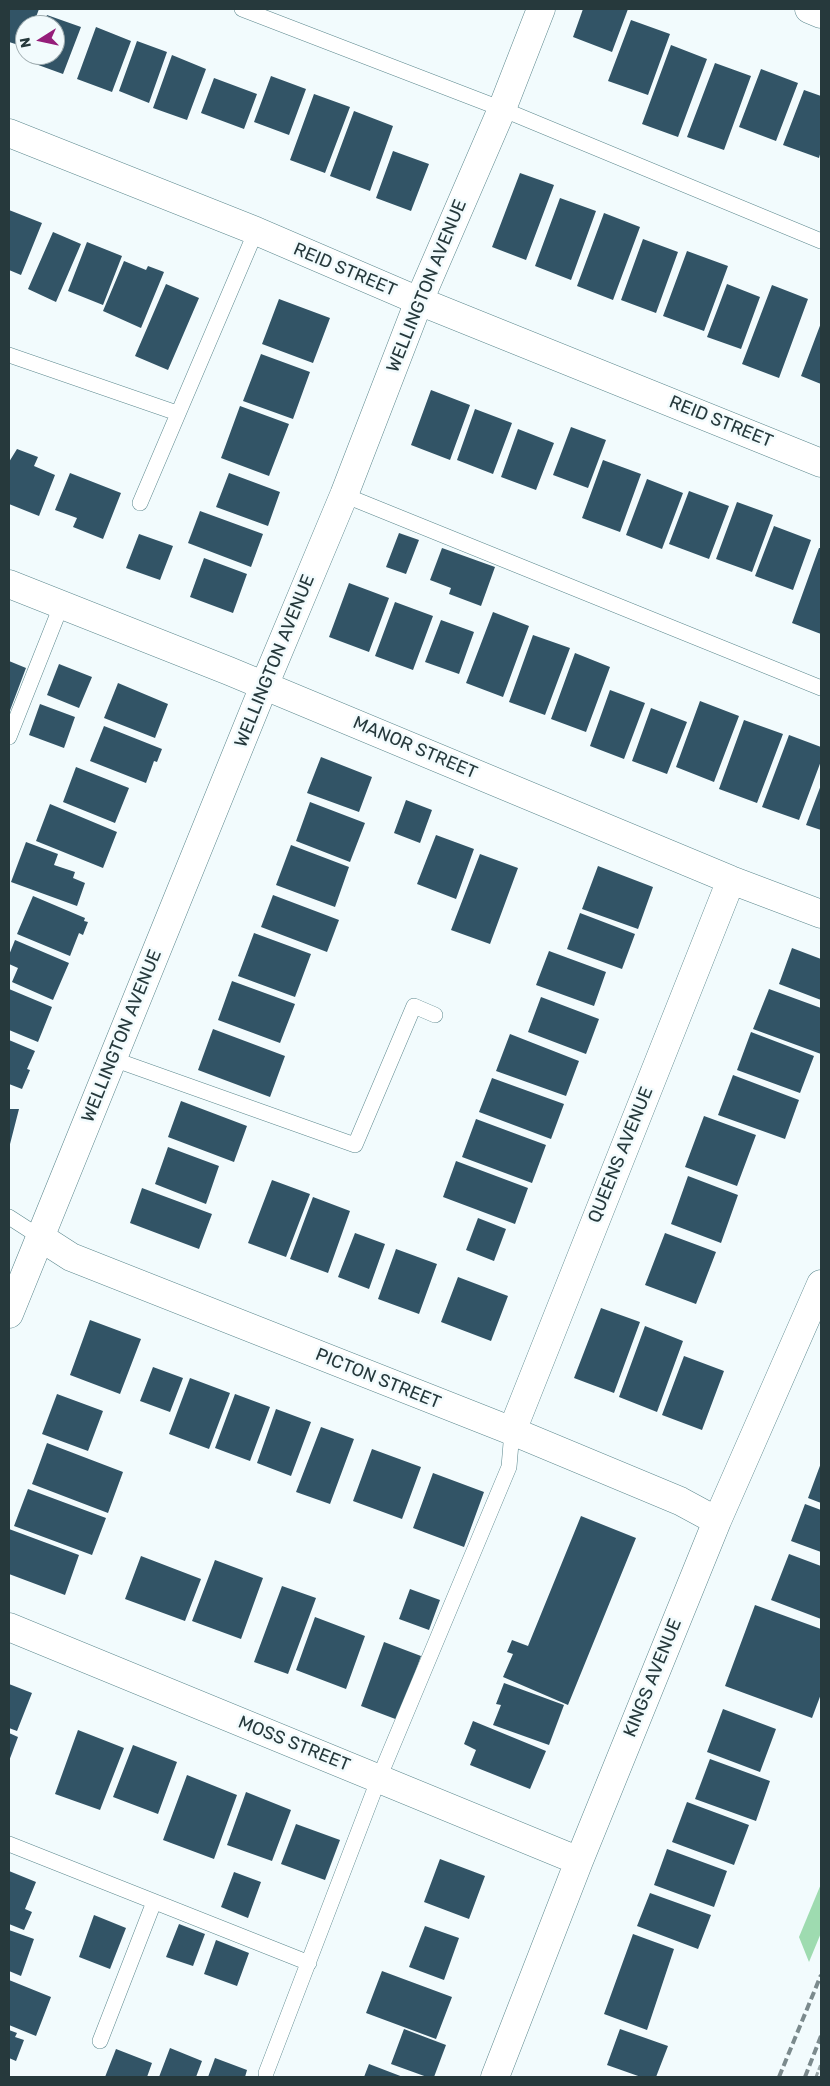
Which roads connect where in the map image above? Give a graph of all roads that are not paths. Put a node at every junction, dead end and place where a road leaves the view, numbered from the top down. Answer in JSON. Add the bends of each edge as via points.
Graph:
{"nodes":[{"id":1,"x":242,"y":9,"type":"edge"},
{"id":2,"x":541,"y":9,"type":"edge"},
{"id":3,"x":502,"y":109,"type":"junction"},
{"id":4,"x":9,"y":133,"type":"edge"},
{"id":5,"x":256,"y":231,"type":"junction"},
{"id":6,"x":821,"y":241,"type":"edge"},
{"id":7,"x":419,"y":302,"type":"junction"},
{"id":8,"x":9,"y":355,"type":"edge"},
{"id":9,"x":177,"y":412,"type":"junction"},
{"id":10,"x":821,"y":463,"type":"edge"},
{"id":11,"x":344,"y":495,"type":"junction"},
{"id":12,"x":140,"y":503,"type":"dead end"},
{"id":13,"x":9,"y":584,"type":"edge"},
{"id":14,"x":61,"y":606,"type":"junction"},
{"id":15,"x":264,"y":686,"type":"junction"},
{"id":16,"x":821,"y":688,"type":"edge"},
{"id":17,"x":9,"y":737,"type":"edge"},
{"id":18,"x":731,"y":880,"type":"junction"},
{"id":19,"x":821,"y":914,"type":"edge"},
{"id":20,"x":435,"y":1015,"type":"dead end"},
{"id":21,"x":112,"y":1059,"type":"junction"},
{"id":22,"x":9,"y":1217,"type":"edge"},
{"id":23,"x":40,"y":1237,"type":"junction"},
{"id":24,"x":821,"y":1284,"type":"edge"},
{"id":25,"x":9,"y":1314,"type":"edge"},
{"id":26,"x":512,"y":1431,"type":"junction"},
{"id":27,"x":717,"y":1521,"type":"junction"},
{"id":28,"x":9,"y":1626,"type":"edge"},
{"id":29,"x":379,"y":1778,"type":"junction"},
{"id":30,"x":9,"y":1844,"type":"edge"},
{"id":31,"x":579,"y":1861,"type":"junction"},
{"id":32,"x":154,"y":1902,"type":"junction"},
{"id":33,"x":308,"y":1963,"type":"junction"},
{"id":34,"x":100,"y":2041,"type":"dead end"},
{"id":35,"x":266,"y":2073,"type":"dead end"},
{"id":36,"x":495,"y":2077,"type":"edge"}],
"edges":[{"from":1,"to":3,"type":"lane"},
{"from":2,"to":3,"type":"street","name":"WELLINGTON AVENUE"},
{"from":3,"to":6,"type":"lane"},
{"from":3,"to":7,"type":"street","name":"WELLINGTON AVENUE"},
{"from":4,"to":5,"type":"street","name":"REID STREET"},
{"from":5,"to":7,"type":"street","name":"REID STREET"},
{"from":5,"to":9,"type":"lane"},
{"from":7,"to":10,"type":"street","name":"REID STREET"},
{"from":7,"to":11,"type":"street","name":"WELLINGTON AVENUE"},
{"from":8,"to":9,"type":"lane"},
{"from":9,"to":12,"type":"lane"},
{"from":11,"to":15,"type":"street","name":"WELLINGTON AVENUE"},
{"from":11,"to":16,"type":"lane"},
{"from":13,"to":14,"type":"street","name":"MANOR STREET"},
{"from":14,"to":15,"type":"street","name":"MANOR STREET"},
{"from":14,"to":17,"type":"lane"},
{"from":15,"to":18,"type":"street","name":"MANOR STREET"},
{"from":15,"to":21,"type":"street","name":"WELLINGTON AVENUE"},
{"from":18,"to":19,"type":"street","name":"MANOR STREET"},
{"from":18,"to":26,"type":"street","name":"QUEENS AVENUE"},
{"from":20,"to":21,"type":"lane","via":[[414,1006],[355,1145]]},
{"from":21,"to":23,"type":"street","name":"WELLINGTON AVENUE"},
{"from":22,"to":23,"type":"lane"},
{"from":23,"to":25,"type":"street","name":"WELLINGTON AVENUE"},
{"from":23,"to":26,"type":"street","name":"PICTON STREET","via":[[71,1257]]},
{"from":24,"to":27,"type":"street","name":"KINGS AVENUE"},
{"from":26,"to":27,"type":"street","name":"PICTON STREET","via":[[680,1501]]},
{"from":26,"to":29,"type":"lane","via":[[509,1467]]},
{"from":27,"to":31,"type":"street","name":"KINGS AVENUE"},
{"from":28,"to":29,"type":"street","name":"MOSS STREET"},
{"from":29,"to":31,"type":"street","name":"MOSS STREET"},
{"from":29,"to":33,"type":"lane"},
{"from":30,"to":32,"type":"lane"},
{"from":31,"to":36,"type":"street","name":"KINGS AVENUE"},
{"from":32,"to":33,"type":"lane"},
{"from":32,"to":34,"type":"lane"},
{"from":33,"to":35,"type":"lane"}]}
